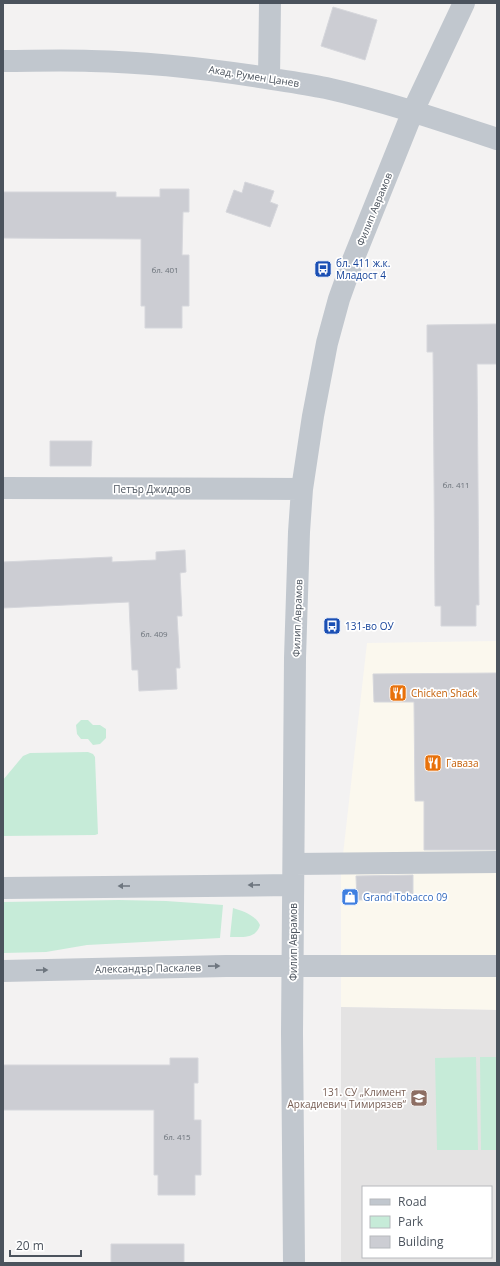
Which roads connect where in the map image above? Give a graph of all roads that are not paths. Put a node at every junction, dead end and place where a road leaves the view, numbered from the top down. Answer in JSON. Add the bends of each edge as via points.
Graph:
{"nodes":[{"id":1,"x":270,"y":3,"type":"edge"},
{"id":2,"x":464,"y":3,"type":"edge"},
{"id":3,"x":3,"y":61,"type":"edge"},
{"id":4,"x":269,"y":78,"type":"junction"},
{"id":5,"x":413,"y":111,"type":"junction"},
{"id":6,"x":497,"y":139,"type":"edge"},
{"id":7,"x":3,"y":488,"type":"edge"},
{"id":8,"x":302,"y":489,"type":"junction"},
{"id":9,"x":497,"y":862,"type":"edge"},
{"id":10,"x":294,"y":874,"type":"junction"},
{"id":11,"x":3,"y":888,"type":"edge"},
{"id":12,"x":293,"y":966,"type":"junction"},
{"id":13,"x":497,"y":966,"type":"edge"},
{"id":14,"x":3,"y":971,"type":"edge"},
{"id":15,"x":294,"y":1263,"type":"edge"}],
"edges":[{"from":1,"to":4,"type":"street"},
{"from":2,"to":5,"type":"street","name":"Филип Аврамов"},
{"from":3,"to":4,"type":"street","name":"Акад. Румен Цанев","via":[[149,64]]},
{"from":4,"to":5,"type":"street","name":"Акад. Румен Цанев","via":[[324,88]]},
{"from":5,"to":6,"type":"street","name":"Акад. Румен Цанев"},
{"from":5,"to":8,"type":"street","name":"Филип Аврамов","via":[[339,299],[327,343]]},
{"from":7,"to":8,"type":"street","name":"Петър Джидров"},
{"from":8,"to":10,"type":"street","name":"Филип Аврамов","via":[[295,658]]},
{"from":9,"to":10,"type":"street"},
{"from":10,"to":11,"type":"street","one_way":true},
{"from":10,"to":12,"type":"street","name":"Филип Аврамов"},
{"from":12,"to":13,"type":"street","name":"Александър Паскалев"},
{"from":14,"to":12,"type":"street","name":"Александър Паскалев","one_way":true},
{"from":12,"to":15,"type":"street","name":"Филип Аврамов"}]}
